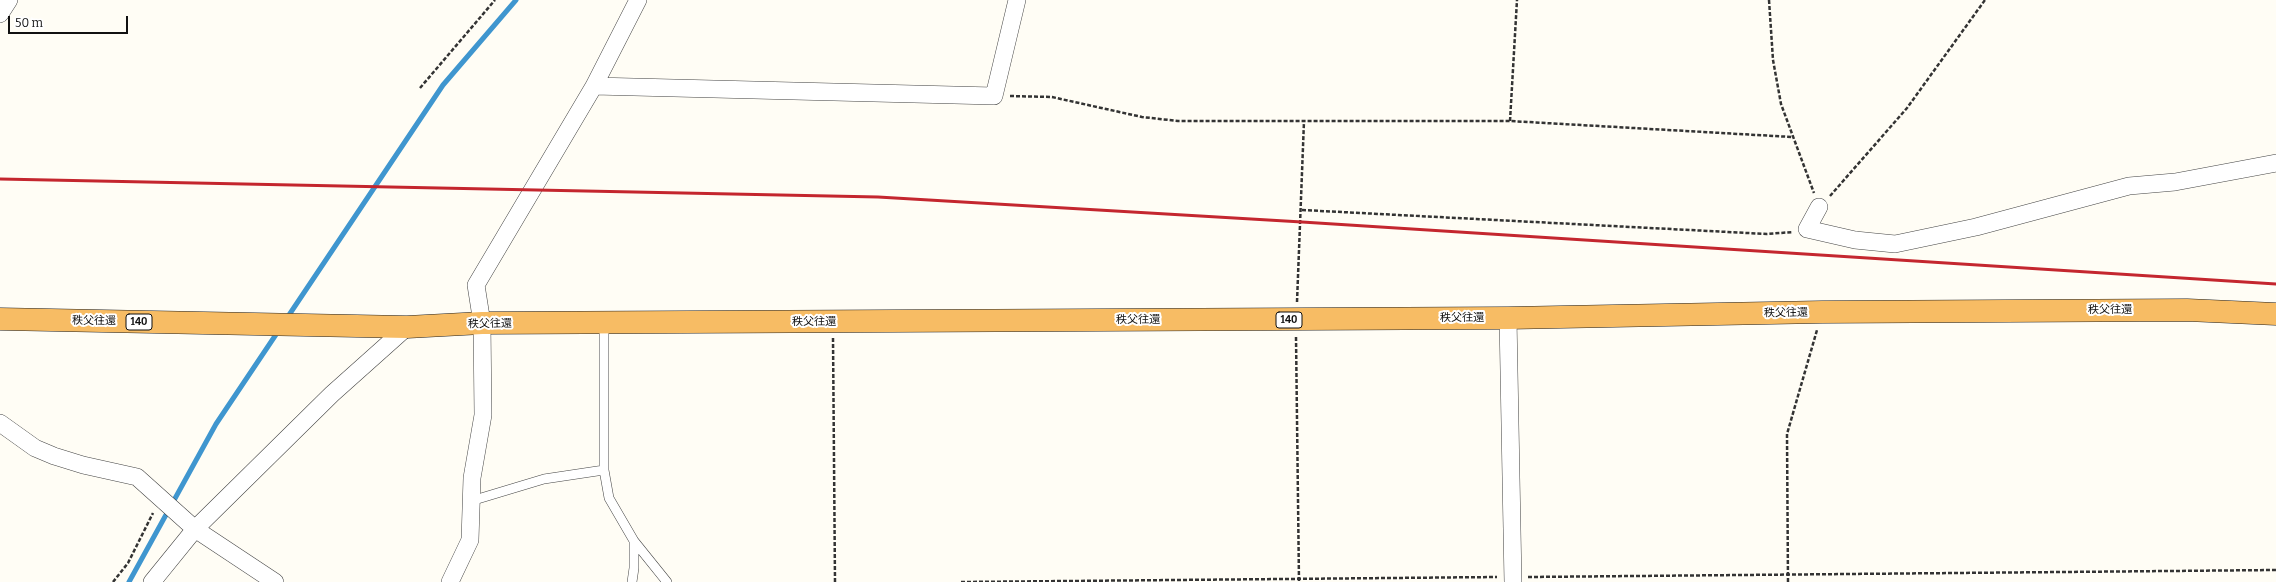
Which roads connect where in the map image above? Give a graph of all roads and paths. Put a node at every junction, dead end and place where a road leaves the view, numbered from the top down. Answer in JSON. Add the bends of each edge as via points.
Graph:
{"nodes":[{"id":1,"x":9,"y":0,"type":"edge"},
{"id":2,"x":495,"y":0,"type":"edge"},
{"id":3,"x":638,"y":0,"type":"edge"},
{"id":4,"x":1017,"y":0,"type":"edge"},
{"id":5,"x":1517,"y":0,"type":"edge"},
{"id":6,"x":1769,"y":0,"type":"edge"},
{"id":7,"x":1986,"y":0,"type":"edge"},
{"id":8,"x":0,"y":14,"type":"edge"},
{"id":9,"x":594,"y":86,"type":"junction"},
{"id":10,"x":420,"y":88,"type":"dead end"},
{"id":11,"x":994,"y":96,"type":"junction"},
{"id":12,"x":1304,"y":121,"type":"junction"},
{"id":13,"x":1510,"y":121,"type":"junction"},
{"id":14,"x":1792,"y":137,"type":"junction"},
{"id":15,"x":2276,"y":163,"type":"edge"},
{"id":16,"x":1820,"y":208,"type":"junction"},
{"id":17,"x":1302,"y":210,"type":"junction"},
{"id":18,"x":1807,"y":229,"type":"junction"},
{"id":19,"x":1822,"y":312,"type":"junction"},
{"id":20,"x":2276,"y":314,"type":"edge"},
{"id":21,"x":1508,"y":318,"type":"junction"},
{"id":22,"x":0,"y":319,"type":"edge"},
{"id":23,"x":1296,"y":320,"type":"junction"},
{"id":24,"x":833,"y":322,"type":"junction"},
{"id":25,"x":482,"y":323,"type":"junction"},
{"id":26,"x":604,"y":323,"type":"junction"},
{"id":27,"x":407,"y":327,"type":"junction"},
{"id":28,"x":0,"y":423,"type":"edge"},
{"id":29,"x":604,"y":470,"type":"junction"},
{"id":30,"x":471,"y":501,"type":"junction"},
{"id":31,"x":168,"y":505,"type":"junction"},
{"id":32,"x":195,"y":529,"type":"junction"},
{"id":33,"x":634,"y":541,"type":"junction"},
{"id":34,"x":2276,"y":570,"type":"edge"},
{"id":35,"x":1788,"y":574,"type":"junction"},
{"id":36,"x":1513,"y":579,"type":"edge"},
{"id":37,"x":1299,"y":580,"type":"edge"},
{"id":38,"x":113,"y":582,"type":"edge"},
{"id":39,"x":152,"y":582,"type":"edge"},
{"id":40,"x":275,"y":582,"type":"edge"},
{"id":41,"x":450,"y":582,"type":"edge"},
{"id":42,"x":632,"y":582,"type":"edge"},
{"id":43,"x":667,"y":582,"type":"edge"},
{"id":44,"x":835,"y":582,"type":"edge"},
{"id":45,"x":961,"y":582,"type":"edge"},
{"id":46,"x":1788,"y":582,"type":"edge"}],
"edges":[{"from":1,"to":8,"type":"street"},
{"from":2,"to":10,"type":"path"},
{"from":3,"to":9,"type":"street"},
{"from":4,"to":11,"type":"street"},
{"from":5,"to":13,"type":"path"},
{"from":6,"to":14,"type":"path","via":[[1773,60],[1779,97]]},
{"from":7,"to":16,"type":"path","via":[[1907,108]]},
{"from":9,"to":11,"type":"street"},
{"from":9,"to":25,"type":"street","via":[[476,284]]},
{"from":11,"to":12,"type":"path","via":[[1052,97],[1142,117],[1178,121]]},
{"from":12,"to":13,"type":"path"},
{"from":12,"to":17,"type":"path"},
{"from":13,"to":14,"type":"path"},
{"from":14,"to":16,"type":"path"},
{"from":15,"to":18,"type":"street","via":[[2175,182],[2129,186],[1976,227],[1895,244],[1855,240]]},
{"from":16,"to":18,"type":"street"},
{"from":17,"to":18,"type":"path","via":[[1767,234],[1786,234]]},
{"from":17,"to":23,"type":"path"},
{"from":19,"to":20,"type":"highway","name":"秩父往還","number":"140","via":[[2187,310]]},
{"from":19,"to":21,"type":"highway","name":"秩父往還","number":"140"},
{"from":19,"to":35,"type":"path","via":[[1787,434]]},
{"from":21,"to":23,"type":"highway","name":"秩父往還","number":"140"},
{"from":21,"to":36,"type":"street"},
{"from":22,"to":27,"type":"highway","name":"秩父往還","number":"140"},
{"from":23,"to":24,"type":"highway","name":"秩父往還","number":"140"},
{"from":23,"to":37,"type":"path"},
{"from":24,"to":26,"type":"highway","name":"秩父往還","number":"140"},
{"from":24,"to":44,"type":"path"},
{"from":25,"to":26,"type":"highway","name":"秩父往還","number":"140"},
{"from":25,"to":27,"type":"highway","name":"秩父往還","number":"140"},
{"from":25,"to":30,"type":"street","via":[[483,415],[472,478]]},
{"from":26,"to":29,"type":"lane"},
{"from":27,"to":32,"type":"street","via":[[332,394]]},
{"from":28,"to":31,"type":"street","via":[[35,448],[54,456],[83,466],[137,477]]},
{"from":29,"to":30,"type":"lane","via":[[544,479]]},
{"from":29,"to":33,"type":"lane","via":[[609,498]]},
{"from":30,"to":41,"type":"street","via":[[470,540]]},
{"from":31,"to":32,"type":"street"},
{"from":31,"to":38,"type":"path"},
{"from":32,"to":39,"type":"street"},
{"from":32,"to":40,"type":"street"},
{"from":33,"to":42,"type":"lane"},
{"from":33,"to":43,"type":"lane"},
{"from":34,"to":35,"type":"path"},
{"from":35,"to":36,"type":"path"},
{"from":35,"to":46,"type":"path"},
{"from":36,"to":37,"type":"path"},
{"from":37,"to":45,"type":"path"}]}
